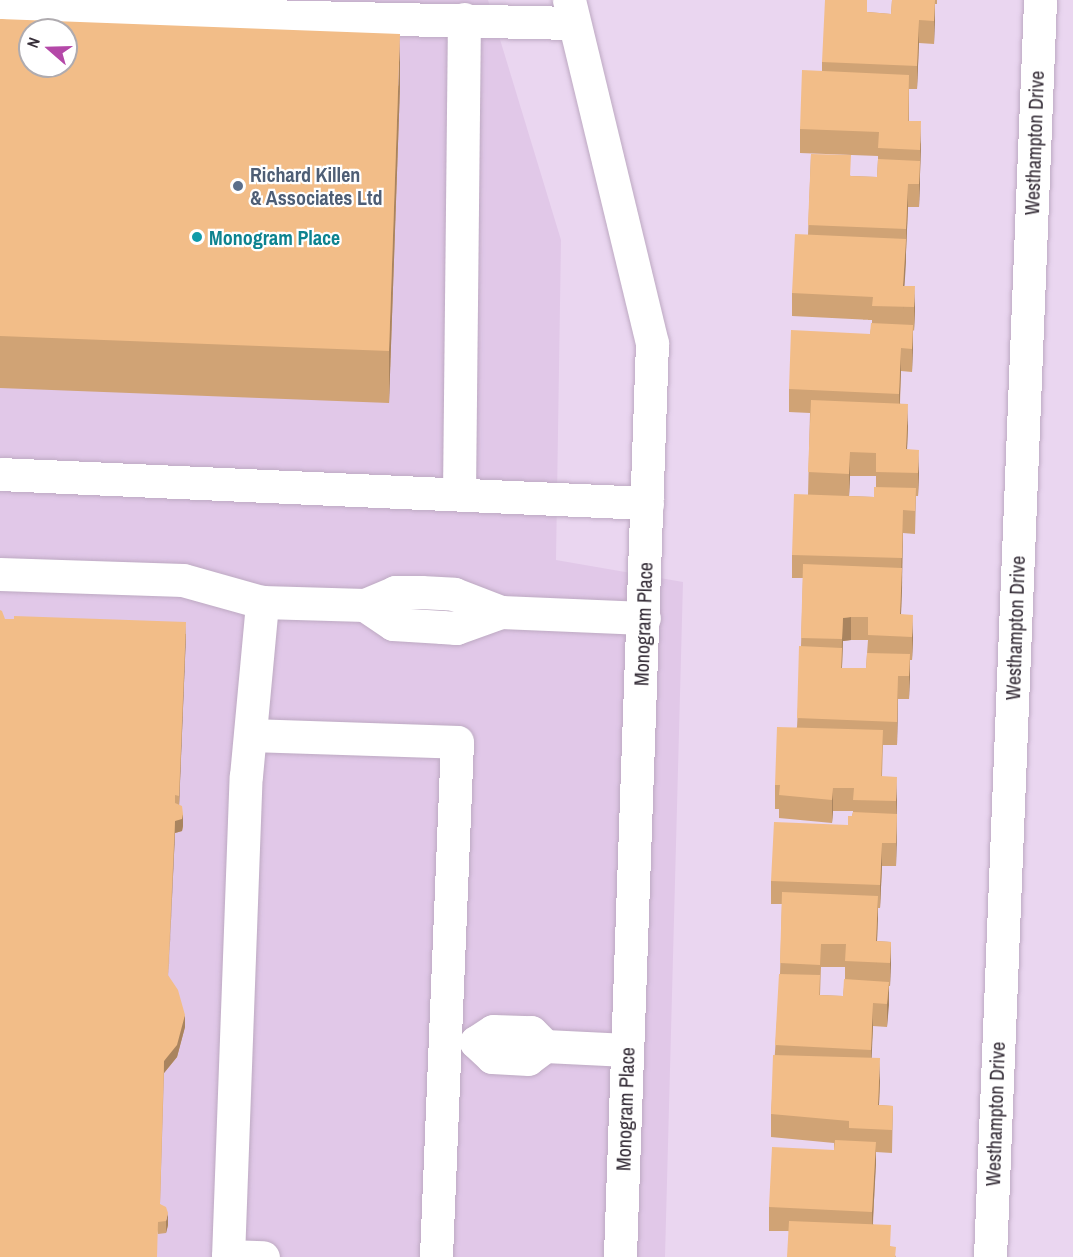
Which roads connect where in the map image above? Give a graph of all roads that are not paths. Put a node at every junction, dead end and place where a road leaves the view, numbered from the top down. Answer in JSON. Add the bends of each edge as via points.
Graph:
{"nodes":[{"id":1,"x":1040,"y":0,"type":"edge"},
{"id":2,"x":0,"y":10,"type":"edge"},
{"id":3,"x":572,"y":11,"type":"edge"},
{"id":4,"x":464,"y":19,"type":"junction"},
{"id":5,"x":0,"y":474,"type":"edge"},
{"id":6,"x":459,"y":494,"type":"junction"},
{"id":7,"x":647,"y":503,"type":"junction"},
{"id":8,"x":0,"y":574,"type":"edge"},
{"id":9,"x":262,"y":602,"type":"junction"},
{"id":10,"x":644,"y":618,"type":"junction"},
{"id":11,"x":251,"y":735,"type":"junction"},
{"id":12,"x":460,"y":1042,"type":"junction"},
{"id":13,"x":627,"y":1050,"type":"junction"},
{"id":14,"x":228,"y":1257,"type":"edge"},
{"id":15,"x":263,"y":1257,"type":"edge"},
{"id":16,"x":436,"y":1257,"type":"edge"},
{"id":17,"x":620,"y":1257,"type":"edge"},
{"id":18,"x":990,"y":1257,"type":"edge"}],
"edges":[{"from":1,"to":18,"type":"street","name":"Westhampton Drive"},
{"from":2,"to":4,"type":"street"},
{"from":3,"to":4,"type":"street"},
{"from":3,"to":7,"type":"street","name":"Monogram Place","via":[[652,343]]},
{"from":4,"to":6,"type":"street"},
{"from":5,"to":6,"type":"street"},
{"from":6,"to":7,"type":"street"},
{"from":7,"to":10,"type":"street","name":"Monogram Place"},
{"from":8,"to":9,"type":"street","via":[[183,580]]},
{"from":9,"to":10,"type":"street","via":[[364,605],[395,592],[421,592],[454,594],[501,612]]},
{"from":9,"to":11,"type":"street"},
{"from":10,"to":13,"type":"street","name":"Monogram Place"},
{"from":11,"to":12,"type":"street","via":[[457,742]]},
{"from":11,"to":14,"type":"street","via":[[246,776]]},
{"from":12,"to":13,"type":"street","via":[[493,1031],[531,1032],[545,1046]]},
{"from":12,"to":16,"type":"street"},
{"from":13,"to":17,"type":"street","name":"Monogram Place"},
{"from":14,"to":15,"type":"street"}]}
